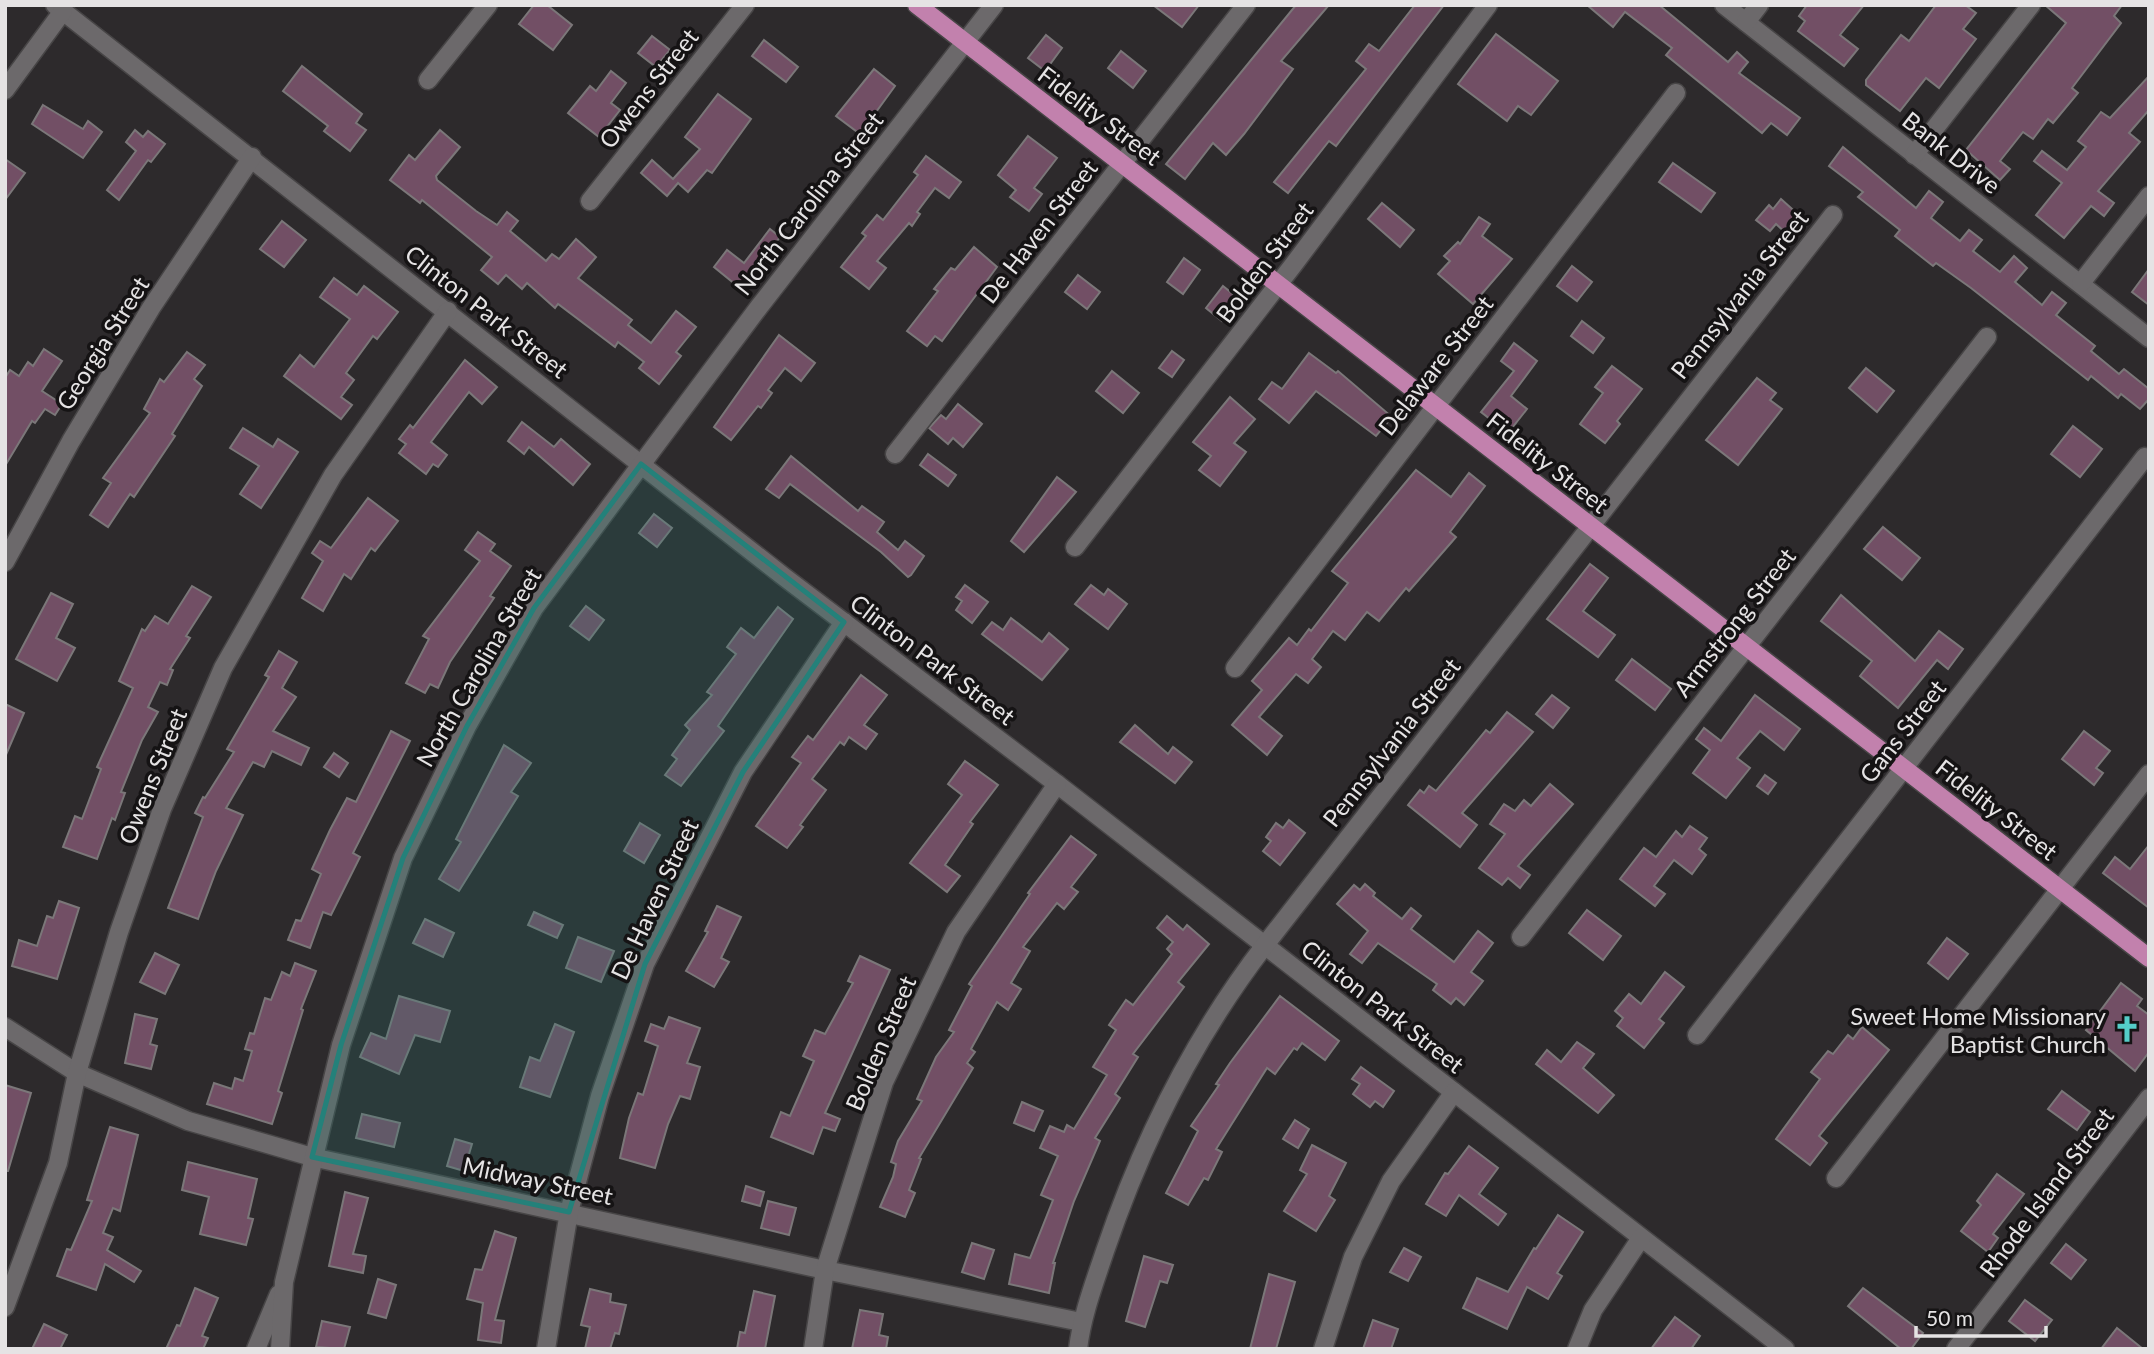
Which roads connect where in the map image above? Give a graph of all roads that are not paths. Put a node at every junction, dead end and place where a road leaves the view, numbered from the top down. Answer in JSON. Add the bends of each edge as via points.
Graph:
{"nodes":[{"id":1,"x":488,"y":5,"type":"edge"},
{"id":2,"x":745,"y":5,"type":"edge"},
{"id":3,"x":917,"y":5,"type":"edge"},
{"id":4,"x":994,"y":5,"type":"edge"},
{"id":5,"x":1245,"y":5,"type":"edge"},
{"id":6,"x":1488,"y":5,"type":"edge"},
{"id":7,"x":1724,"y":5,"type":"edge"},
{"id":8,"x":1759,"y":5,"type":"edge"},
{"id":9,"x":2031,"y":5,"type":"edge"},
{"id":10,"x":59,"y":8,"type":"edge"},
{"id":11,"x":1745,"y":22,"type":"junction"},
{"id":12,"x":964,"y":43,"type":"junction"},
{"id":13,"x":428,"y":80,"type":"dead end"},
{"id":14,"x":5,"y":90,"type":"edge"},
{"id":15,"x":1676,"y":93,"type":"dead end"},
{"id":16,"x":1914,"y":155,"type":"junction"},
{"id":17,"x":252,"y":157,"type":"junction"},
{"id":18,"x":1123,"y":162,"type":"junction"},
{"id":19,"x":2149,"y":196,"type":"edge"},
{"id":20,"x":590,"y":201,"type":"dead end"},
{"id":21,"x":1833,"y":215,"type":"dead end"},
{"id":22,"x":1279,"y":283,"type":"junction"},
{"id":23,"x":2081,"y":283,"type":"junction"},
{"id":24,"x":448,"y":311,"type":"junction"},
{"id":25,"x":1987,"y":337,"type":"dead end"},
{"id":26,"x":2149,"y":338,"type":"edge"},
{"id":27,"x":1436,"y":405,"type":"junction"},
{"id":28,"x":895,"y":454,"type":"dead end"},
{"id":29,"x":2145,"y":457,"type":"dead end"},
{"id":30,"x":641,"y":464,"type":"junction"},
{"id":31,"x":1588,"y":525,"type":"junction"},
{"id":32,"x":1075,"y":547,"type":"dead end"},
{"id":33,"x":5,"y":562,"type":"edge"},
{"id":34,"x":844,"y":622,"type":"junction"},
{"id":35,"x":1746,"y":647,"type":"junction"},
{"id":36,"x":1235,"y":668,"type":"dead end"},
{"id":37,"x":1904,"y":767,"type":"junction"},
{"id":38,"x":2149,"y":774,"type":"edge"},
{"id":39,"x":1057,"y":784,"type":"junction"},
{"id":40,"x":2059,"y":889,"type":"junction"},
{"id":41,"x":1521,"y":937,"type":"dead end"},
{"id":42,"x":1265,"y":945,"type":"junction"},
{"id":43,"x":2149,"y":958,"type":"edge"},
{"id":44,"x":5,"y":1027,"type":"edge"},
{"id":45,"x":1697,"y":1035,"type":"dead end"},
{"id":46,"x":77,"y":1073,"type":"junction"},
{"id":47,"x":1454,"y":1092,"type":"junction"},
{"id":48,"x":2149,"y":1098,"type":"edge"},
{"id":49,"x":312,"y":1157,"type":"junction"},
{"id":50,"x":1836,"y":1178,"type":"dead end"},
{"id":51,"x":569,"y":1212,"type":"junction"},
{"id":52,"x":1641,"y":1238,"type":"junction"},
{"id":53,"x":825,"y":1270,"type":"junction"},
{"id":54,"x":284,"y":1282,"type":"junction"},
{"id":55,"x":5,"y":1307,"type":"edge"},
{"id":56,"x":1081,"y":1322,"type":"junction"},
{"id":57,"x":256,"y":1349,"type":"edge"},
{"id":58,"x":281,"y":1349,"type":"edge"},
{"id":59,"x":546,"y":1349,"type":"edge"},
{"id":60,"x":813,"y":1349,"type":"edge"},
{"id":61,"x":1078,"y":1349,"type":"edge"},
{"id":62,"x":1323,"y":1349,"type":"edge"},
{"id":63,"x":1577,"y":1349,"type":"edge"},
{"id":64,"x":1785,"y":1349,"type":"edge"},
{"id":65,"x":1956,"y":1349,"type":"edge"}],
"edges":[{"from":1,"to":13,"type":"street"},
{"from":2,"to":20,"type":"street","name":"Owens Street"},
{"from":3,"to":12,"type":"main road","name":"Fidelity Street"},
{"from":4,"to":12,"type":"street","name":"North Carolina Street"},
{"from":5,"to":18,"type":"street","name":"De Haven Street"},
{"from":6,"to":22,"type":"street","name":"Bolden Street"},
{"from":7,"to":11,"type":"street","name":"Bank Drive"},
{"from":8,"to":11,"type":"street"},
{"from":9,"to":16,"type":"street"},
{"from":10,"to":14,"type":"street"},
{"from":10,"to":17,"type":"street","name":"Clinton Park Street"},
{"from":11,"to":16,"type":"street","name":"Bank Drive"},
{"from":12,"to":18,"type":"main road","name":"Fidelity Street"},
{"from":12,"to":30,"type":"street","name":"North Carolina Street"},
{"from":15,"to":27,"type":"street","name":"Delaware Street"},
{"from":16,"to":23,"type":"street","name":"Bank Drive"},
{"from":17,"to":24,"type":"street","name":"Clinton Park Street"},
{"from":17,"to":33,"type":"street","name":"Georgia Street","via":[[151,308]]},
{"from":18,"to":22,"type":"main road","name":"Fidelity Street"},
{"from":18,"to":28,"type":"street","name":"De Haven Street"},
{"from":19,"to":23,"type":"street"},
{"from":21,"to":31,"type":"street","name":"Pennsylvania Street"},
{"from":22,"to":27,"type":"main road","name":"Fidelity Street"},
{"from":22,"to":32,"type":"street","name":"Bolden Street"},
{"from":23,"to":26,"type":"street","name":"Bank Drive"},
{"from":24,"to":30,"type":"street","name":"Clinton Park Street"},
{"from":24,"to":46,"type":"street","name":"Owens Street","via":[[333,475],[223,668],[162,809]]},
{"from":25,"to":35,"type":"street","name":"Armstrong Street"},
{"from":27,"to":31,"type":"main road","name":"Fidelity Street"},
{"from":27,"to":36,"type":"street","name":"Delaware Street"},
{"from":29,"to":37,"type":"street","name":"Gans Street"},
{"from":30,"to":34,"type":"street","name":"Clinton Park Street"},
{"from":30,"to":49,"type":"street","name":"North Carolina Street","via":[[534,608],[467,726],[403,858],[341,1045]]},
{"from":31,"to":35,"type":"main road","name":"Fidelity Street"},
{"from":31,"to":42,"type":"street","name":"Pennsylvania Street"},
{"from":34,"to":39,"type":"street","name":"Clinton Park Street"},
{"from":34,"to":51,"type":"street","name":"De Haven Street","via":[[743,772],[645,964],[600,1096]]},
{"from":35,"to":37,"type":"main road","name":"Fidelity Street"},
{"from":35,"to":41,"type":"street","name":"Armstrong Street"},
{"from":37,"to":40,"type":"main road","name":"Fidelity Street"},
{"from":37,"to":45,"type":"street","name":"Gans Street"},
{"from":38,"to":40,"type":"street"},
{"from":39,"to":42,"type":"street","name":"Clinton Park Street"},
{"from":39,"to":53,"type":"street","name":"Bolden Street","via":[[956,932],[884,1082]]},
{"from":40,"to":43,"type":"main road","name":"Fidelity Street"},
{"from":40,"to":50,"type":"street"},
{"from":42,"to":47,"type":"street","name":"Clinton Park Street"},
{"from":42,"to":56,"type":"street","name":"Pennsylvania Street","via":[[1183,1069],[1126,1191]]},
{"from":44,"to":46,"type":"street","name":"Midway Street"},
{"from":46,"to":49,"type":"street","name":"Midway Street","via":[[188,1121]]},
{"from":46,"to":55,"type":"street","name":"Owens Street","via":[[58,1163]]},
{"from":47,"to":52,"type":"street","name":"Clinton Park Street"},
{"from":47,"to":62,"type":"street","via":[[1391,1181],[1353,1256]]},
{"from":48,"to":65,"type":"street","name":"Rhode Island Street"},
{"from":49,"to":51,"type":"street","name":"Midway Street"},
{"from":49,"to":54,"type":"street","name":"North Carolina Street"},
{"from":51,"to":53,"type":"street","name":"Midway Street"},
{"from":51,"to":59,"type":"street","name":"De Haven Street"},
{"from":52,"to":63,"type":"street","via":[[1593,1310]]},
{"from":52,"to":64,"type":"street","name":"Clinton Park Street"},
{"from":53,"to":56,"type":"street","name":"Midway Street"},
{"from":53,"to":60,"type":"street","name":"Bolden Street"},
{"from":54,"to":57,"type":"street"},
{"from":54,"to":58,"type":"street","name":"North Carolina Street"},
{"from":56,"to":61,"type":"street","name":"Pennsylvania Street"}]}
